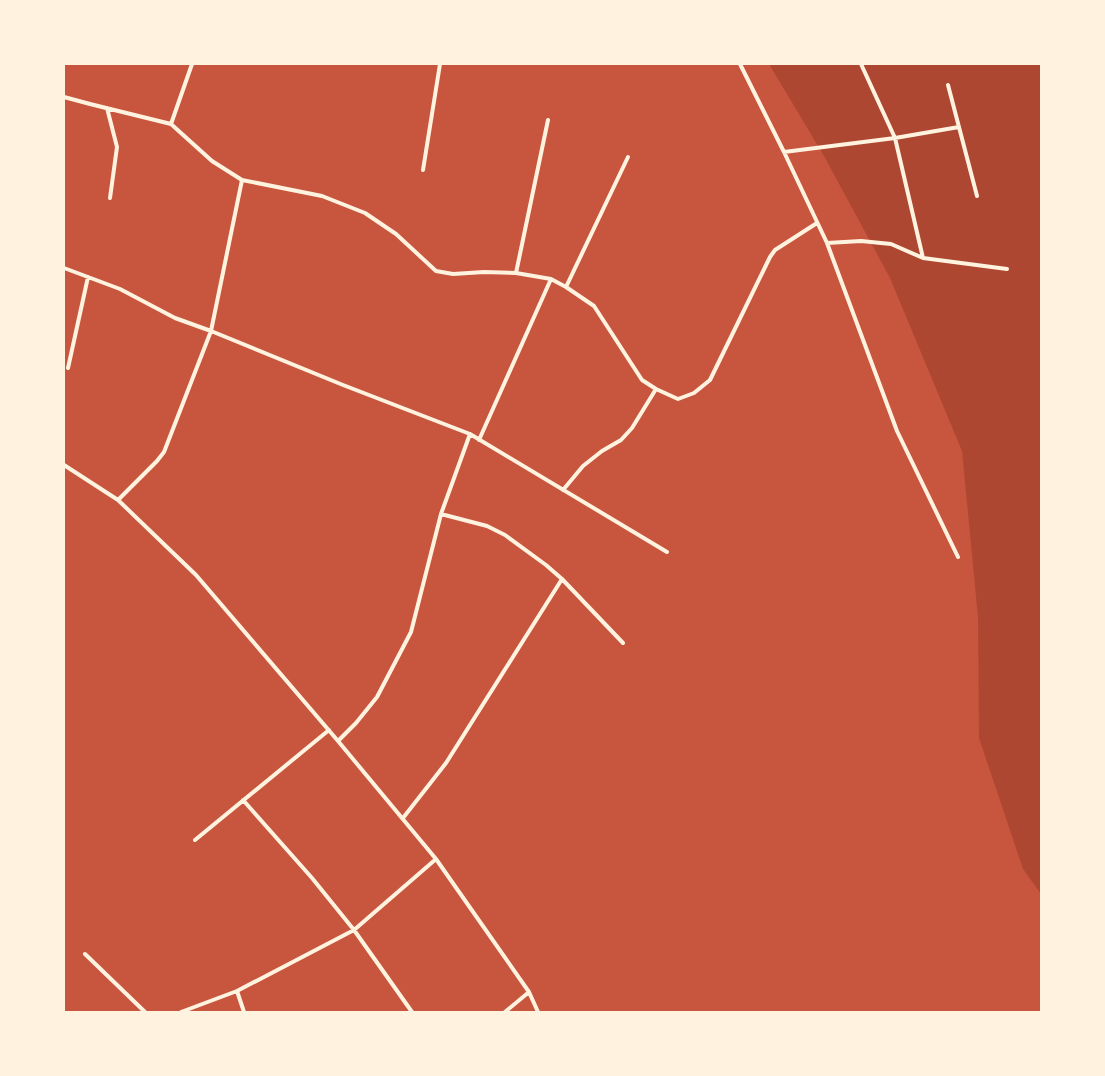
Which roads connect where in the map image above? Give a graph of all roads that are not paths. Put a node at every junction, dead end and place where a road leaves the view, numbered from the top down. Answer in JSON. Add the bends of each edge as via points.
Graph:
{"nodes":[{"id":1,"x":192,"y":64,"type":"edge"},
{"id":2,"x":440,"y":64,"type":"edge"},
{"id":3,"x":740,"y":64,"type":"edge"},
{"id":4,"x":861,"y":64,"type":"edge"},
{"id":5,"x":948,"y":85,"type":"dead end"},
{"id":6,"x":64,"y":97,"type":"edge"},
{"id":7,"x":107,"y":108,"type":"junction"},
{"id":8,"x":548,"y":120,"type":"dead end"},
{"id":9,"x":171,"y":124,"type":"junction"},
{"id":10,"x":959,"y":127,"type":"junction"},
{"id":11,"x":895,"y":138,"type":"junction"},
{"id":12,"x":784,"y":152,"type":"junction"},
{"id":13,"x":628,"y":157,"type":"dead end"},
{"id":14,"x":423,"y":170,"type":"dead end"},
{"id":15,"x":242,"y":180,"type":"junction"},
{"id":16,"x":977,"y":196,"type":"dead end"},
{"id":17,"x":110,"y":198,"type":"dead end"},
{"id":18,"x":818,"y":223,"type":"junction"},
{"id":19,"x":826,"y":243,"type":"junction"},
{"id":20,"x":923,"y":258,"type":"junction"},
{"id":21,"x":64,"y":268,"type":"edge"},
{"id":22,"x":1007,"y":269,"type":"dead end"},
{"id":23,"x":516,"y":273,"type":"junction"},
{"id":24,"x":88,"y":277,"type":"junction"},
{"id":25,"x":551,"y":279,"type":"junction"},
{"id":26,"x":566,"y":287,"type":"junction"},
{"id":27,"x":211,"y":331,"type":"junction"},
{"id":28,"x":68,"y":368,"type":"dead end"},
{"id":29,"x":656,"y":389,"type":"junction"},
{"id":30,"x":470,"y":434,"type":"junction"},
{"id":31,"x":479,"y":440,"type":"junction"},
{"id":32,"x":64,"y":465,"type":"edge"},
{"id":33,"x":563,"y":490,"type":"junction"},
{"id":34,"x":118,"y":500,"type":"junction"},
{"id":35,"x":441,"y":514,"type":"junction"},
{"id":36,"x":667,"y":552,"type":"dead end"},
{"id":37,"x":958,"y":557,"type":"dead end"},
{"id":38,"x":562,"y":579,"type":"junction"},
{"id":39,"x":623,"y":642,"type":"dead end"},
{"id":40,"x":329,"y":730,"type":"junction"},
{"id":41,"x":338,"y":741,"type":"junction"},
{"id":42,"x":243,"y":800,"type":"junction"},
{"id":43,"x":403,"y":818,"type":"junction"},
{"id":44,"x":195,"y":840,"type":"dead end"},
{"id":45,"x":436,"y":859,"type":"junction"},
{"id":46,"x":354,"y":930,"type":"junction"},
{"id":47,"x":85,"y":954,"type":"dead end"},
{"id":48,"x":237,"y":991,"type":"junction"},
{"id":49,"x":529,"y":992,"type":"junction"},
{"id":50,"x":145,"y":1012,"type":"edge"},
{"id":51,"x":181,"y":1012,"type":"edge"},
{"id":52,"x":244,"y":1012,"type":"edge"},
{"id":53,"x":412,"y":1012,"type":"edge"},
{"id":54,"x":505,"y":1012,"type":"edge"},
{"id":55,"x":538,"y":1012,"type":"edge"}],
"edges":[{"from":1,"to":9,"type":"street"},
{"from":2,"to":14,"type":"street"},
{"from":3,"to":12,"type":"street"},
{"from":4,"to":11,"type":"street"},
{"from":5,"to":10,"type":"street"},
{"from":6,"to":7,"type":"street"},
{"from":7,"to":9,"type":"street"},
{"from":7,"to":17,"type":"street","via":[[117,147]]},
{"from":8,"to":23,"type":"street"},
{"from":9,"to":15,"type":"street","via":[[212,161]]},
{"from":10,"to":11,"type":"street"},
{"from":10,"to":16,"type":"street"},
{"from":11,"to":12,"type":"street"},
{"from":11,"to":20,"type":"street"},
{"from":12,"to":18,"type":"street"},
{"from":13,"to":26,"type":"street"},
{"from":15,"to":23,"type":"street","via":[[322,196],[365,212],[396,234],[436,271],[453,274]]},
{"from":15,"to":27,"type":"street"},
{"from":18,"to":19,"type":"street"},
{"from":18,"to":29,"type":"street","via":[[775,250],[710,380],[694,393],[678,399]]},
{"from":19,"to":20,"type":"street","via":[[861,241],[891,244]]},
{"from":19,"to":37,"type":"street","via":[[897,431]]},
{"from":20,"to":22,"type":"street"},
{"from":21,"to":24,"type":"street"},
{"from":23,"to":25,"type":"street"},
{"from":24,"to":27,"type":"street","via":[[120,289],[175,318]]},
{"from":24,"to":28,"type":"street"},
{"from":25,"to":26,"type":"street"},
{"from":25,"to":31,"type":"street"},
{"from":26,"to":29,"type":"street","via":[[594,306],[642,380]]},
{"from":27,"to":30,"type":"street"},
{"from":27,"to":34,"type":"street","via":[[164,452]]},
{"from":29,"to":33,"type":"street","via":[[632,428],[621,440],[583,466]]},
{"from":30,"to":31,"type":"street"},
{"from":30,"to":35,"type":"street"},
{"from":31,"to":33,"type":"street"},
{"from":32,"to":34,"type":"street"},
{"from":33,"to":36,"type":"street"},
{"from":34,"to":40,"type":"street","via":[[196,575]]},
{"from":35,"to":38,"type":"street","via":[[487,526],[505,535],[546,564]]},
{"from":35,"to":41,"type":"street","via":[[411,632],[377,697]]},
{"from":38,"to":39,"type":"street"},
{"from":38,"to":43,"type":"street","via":[[446,763]]},
{"from":40,"to":41,"type":"street"},
{"from":40,"to":42,"type":"street"},
{"from":41,"to":43,"type":"street"},
{"from":42,"to":44,"type":"street"},
{"from":42,"to":46,"type":"street"},
{"from":43,"to":45,"type":"street"},
{"from":45,"to":46,"type":"street"},
{"from":45,"to":49,"type":"street"},
{"from":46,"to":48,"type":"street"},
{"from":46,"to":53,"type":"street"},
{"from":47,"to":50,"type":"street"},
{"from":48,"to":51,"type":"street"},
{"from":48,"to":52,"type":"street"},
{"from":49,"to":54,"type":"street"},
{"from":49,"to":55,"type":"street"}]}
